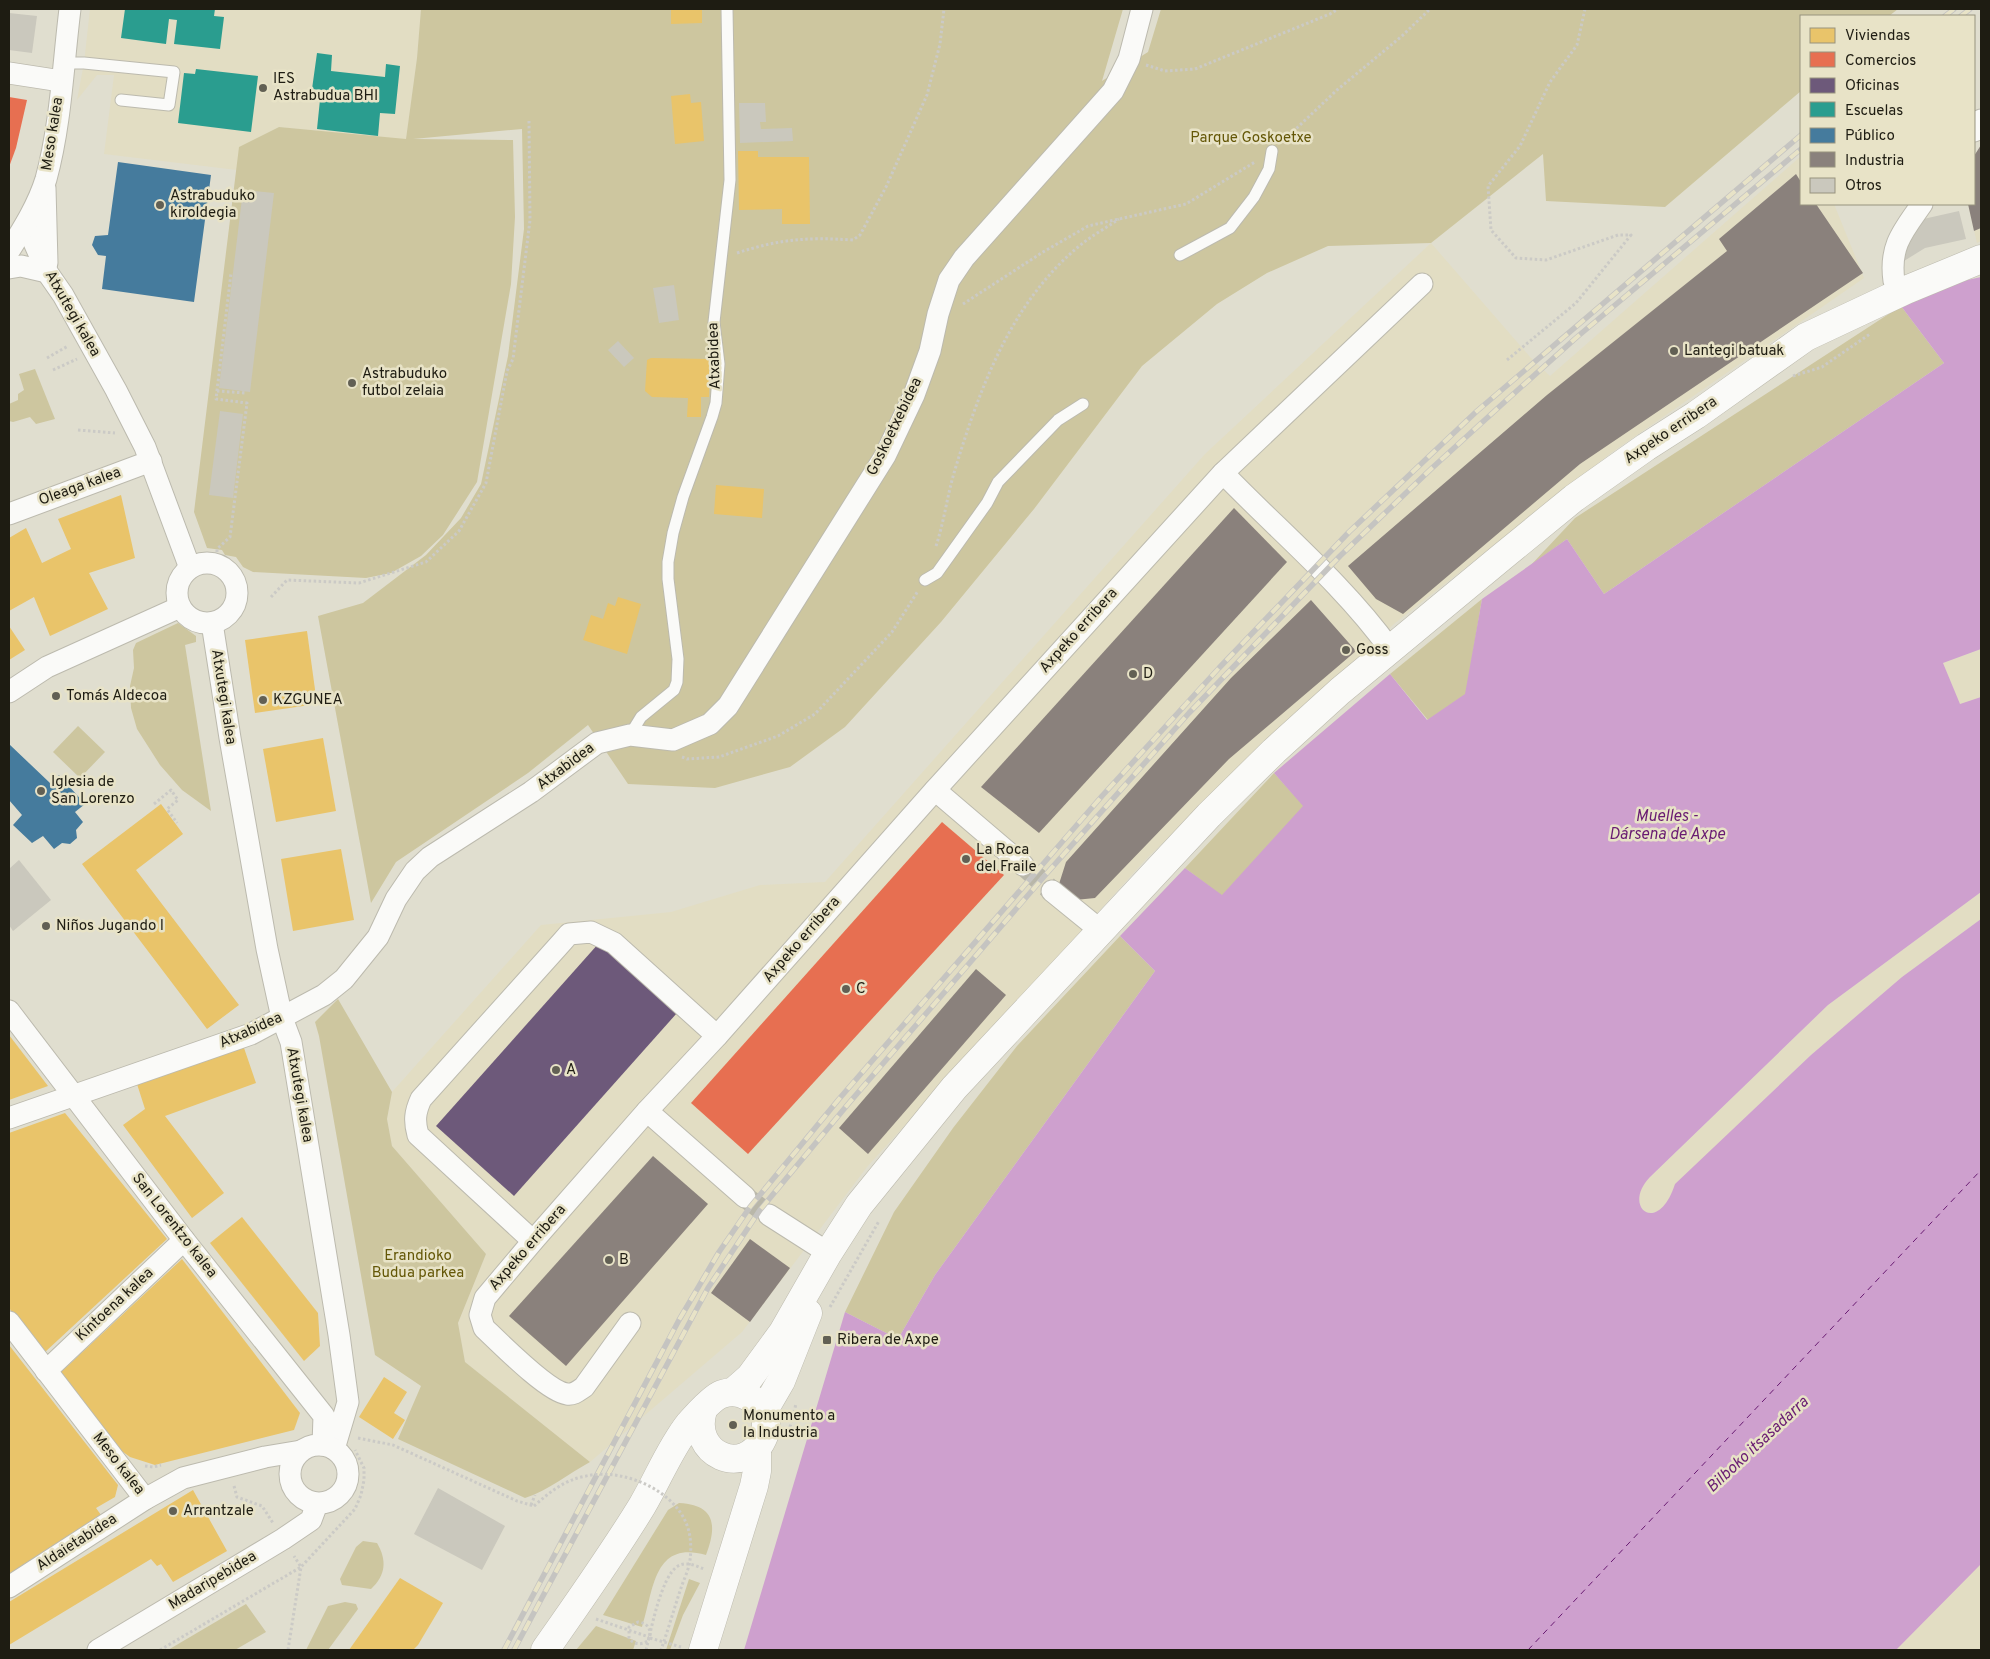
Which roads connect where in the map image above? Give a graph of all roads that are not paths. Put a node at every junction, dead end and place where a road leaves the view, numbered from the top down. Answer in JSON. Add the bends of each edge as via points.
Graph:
{"nodes":[{"id":1,"x":70,"y":9,"type":"edge"},
{"id":2,"x":727,"y":9,"type":"edge"},
{"id":3,"x":1142,"y":9,"type":"edge"},
{"id":4,"x":62,"y":72,"type":"junction"},
{"id":5,"x":9,"y":73,"type":"edge"},
{"id":6,"x":121,"y":100,"type":"dead end"},
{"id":7,"x":1272,"y":151,"type":"road end"},
{"id":8,"x":45,"y":181,"type":"junction"},
{"id":9,"x":1921,"y":205,"type":"edge"},
{"id":10,"x":26,"y":224,"type":"junction"},
{"id":11,"x":9,"y":250,"type":"edge"},
{"id":12,"x":1180,"y":255,"type":"dead end"},
{"id":13,"x":1981,"y":258,"type":"edge"},
{"id":14,"x":9,"y":268,"type":"edge"},
{"id":15,"x":47,"y":272,"type":"junction"},
{"id":16,"x":1894,"y":281,"type":"junction"},
{"id":17,"x":1422,"y":284,"type":"dead end"},
{"id":18,"x":1806,"y":337,"type":"junction"},
{"id":19,"x":1083,"y":404,"type":"dead end"},
{"id":20,"x":151,"y":461,"type":"junction"},
{"id":21,"x":1223,"y":473,"type":"junction"},
{"id":22,"x":9,"y":514,"type":"edge"},
{"id":23,"x":187,"y":559,"type":"junction"},
{"id":24,"x":925,"y":580,"type":"road end"},
{"id":25,"x":180,"y":607,"type":"junction"},
{"id":26,"x":212,"y":623,"type":"junction"},
{"id":27,"x":1390,"y":649,"type":"junction"},
{"id":28,"x":9,"y":692,"type":"edge"},
{"id":29,"x":630,"y":734,"type":"junction"},
{"id":30,"x":935,"y":790,"type":"junction"},
{"id":31,"x":1023,"y":865,"type":"tunnel mouth"},
{"id":32,"x":1052,"y":891,"type":"tunnel mouth"},
{"id":33,"x":1100,"y":930,"type":"junction"},
{"id":34,"x":9,"y":1011,"type":"edge"},
{"id":35,"x":282,"y":1018,"type":"junction"},
{"id":36,"x":717,"y":1036,"type":"junction"},
{"id":37,"x":74,"y":1096,"type":"junction"},
{"id":38,"x":648,"y":1111,"type":"junction"},
{"id":39,"x":9,"y":1118,"type":"edge"},
{"id":40,"x":746,"y":1197,"type":"tunnel mouth"},
{"id":41,"x":769,"y":1215,"type":"tunnel mouth"},
{"id":42,"x":184,"y":1240,"type":"junction"},
{"id":43,"x":533,"y":1241,"type":"junction"},
{"id":44,"x":827,"y":1255,"type":"junction"},
{"id":45,"x":9,"y":1322,"type":"edge"},
{"id":46,"x":630,"y":1323,"type":"dead end"},
{"id":47,"x":46,"y":1371,"type":"junction"},
{"id":48,"x":733,"y":1392,"type":"junction"},
{"id":49,"x":703,"y":1410,"type":"junction"},
{"id":50,"x":763,"y":1412,"type":"junction"},
{"id":51,"x":340,"y":1444,"type":"junction"},
{"id":52,"x":757,"y":1448,"type":"junction"},
{"id":53,"x":301,"y":1451,"type":"junction"},
{"id":54,"x":719,"y":1455,"type":"junction"},
{"id":55,"x":658,"y":1475,"type":"junction"},
{"id":56,"x":145,"y":1499,"type":"junction"},
{"id":57,"x":317,"y":1504,"type":"junction"},
{"id":58,"x":9,"y":1587,"type":"edge"},
{"id":59,"x":98,"y":1650,"type":"edge"},
{"id":60,"x":545,"y":1650,"type":"edge"},
{"id":61,"x":694,"y":1650,"type":"edge"}],
"edges":[{"from":1,"to":4,"type":"street","name":"Meso kalea"},
{"from":2,"to":29,"type":"lane","name":"Atxabidea","via":[[730,180],[714,322],[719,364],[716,403],[683,497],[668,562],[678,659],[677,682],[674,690],[641,717]]},
{"from":3,"to":29,"type":"street","name":"Goskoetxebidea","via":[[1129,59],[1113,91],[964,258],[949,280],[930,351],[914,395],[885,456],[728,706],[710,724],[673,740]]},
{"from":4,"to":5,"type":"street"},
{"from":4,"to":6,"type":"lane","via":[[84,63],[174,72],[169,105]]},
{"from":4,"to":8,"type":"street","name":"Meso kalea","via":[[55,134]]},
{"from":7,"to":12,"type":"lane","via":[[1268,169],[1254,197],[1230,228]]},
{"from":8,"to":10,"type":"street","name":"Meso kalea"},
{"from":8,"to":15,"type":"street"},
{"from":9,"to":16,"type":"street","via":[[1898,238],[1892,265]]},
{"from":10,"to":11,"type":"street","name":"Meso kalea"},
{"from":10,"to":15,"type":"street","name":"Atxutegi kalea"},
{"from":13,"to":16,"type":"main road","via":[[1960,260]]},
{"from":13,"to":18,"type":"main road","name":"Axpeko erribera"},
{"from":14,"to":15,"type":"street","via":[[21,266]]},
{"from":15,"to":20,"type":"street","name":"Atxutegi kalea","via":[[116,390]]},
{"from":16,"to":18,"type":"main road","via":[[1867,293]]},
{"from":17,"to":21,"type":"street","name":"Axpeko erribera"},
{"from":18,"to":27,"type":"main road","name":"Axpeko erribera","via":[[1574,498]]},
{"from":19,"to":24,"type":"lane","via":[[1058,420],[998,482],[987,503],[937,573]]},
{"from":20,"to":22,"type":"street","name":"Oleaga kalea"},
{"from":20,"to":23,"type":"street","name":"Atxutegi kalea"},
{"from":21,"to":27,"type":"street","via":[[1364,616]]},
{"from":21,"to":30,"type":"street","name":"Axpeko erribera"},
{"from":23,"to":25,"type":"street","via":[[177,590]]},
{"from":23,"to":26,"type":"street","via":[[224,569],[235,583],[237,592],[232,608]]},
{"from":25,"to":26,"type":"street","via":[[184,614],[197,622]]},
{"from":25,"to":28,"type":"street","via":[[47,667]]},
{"from":26,"to":35,"type":"street","name":"Atxutegi kalea","via":[[265,940]]},
{"from":27,"to":33,"type":"main road","name":"Axpeko erribera","via":[[1274,751]]},
{"from":29,"to":35,"type":"street","name":"Atxabidea","via":[[597,743],[531,792],[430,857],[415,871],[396,899],[378,937],[344,979],[324,995]]},
{"from":30,"to":31,"type":"street"},
{"from":30,"to":36,"type":"street","name":"Axpeko erribera"},
{"from":32,"to":33,"type":"street"},
{"from":33,"to":44,"type":"main road","name":"Axpeko erribera","via":[[954,1088],[860,1205]]},
{"from":34,"to":37,"type":"street","name":"San Lorentzo kalea"},
{"from":35,"to":37,"type":"street","name":"Atxabidea","via":[[251,1034]]},
{"from":35,"to":51,"type":"street","name":"Atxutegi kalea","via":[[290,1042],[339,1335],[348,1402]]},
{"from":36,"to":38,"type":"street","name":"Axpeko erribera"},
{"from":36,"to":43,"type":"street","via":[[614,943],[591,932],[569,934],[421,1099],[415,1111],[414,1124],[418,1135]]},
{"from":37,"to":39,"type":"street","name":"Atxabidea"},
{"from":37,"to":42,"type":"street","name":"San Lorentzo kalea"},
{"from":38,"to":40,"type":"street"},
{"from":38,"to":43,"type":"street","name":"Axpeko erribera"},
{"from":41,"to":44,"type":"street"},
{"from":42,"to":47,"type":"street","name":"Kintoena kalea"},
{"from":42,"to":51,"type":"street","name":"San Lorentzo kalea","via":[[324,1416]]},
{"from":43,"to":46,"type":"street","name":"Axpeko erribera","via":[[485,1298],[480,1315],[484,1328],[551,1388],[561,1393],[576,1393]]},
{"from":44,"to":48,"type":"main road","name":"Axpeko erribera","via":[[783,1332],[750,1377]]},
{"from":44,"to":50,"type":"main road","name":"Axpeko erribera","via":[[825,1270],[795,1349]]},
{"from":45,"to":47,"type":"street","name":"Meso kalea"},
{"from":47,"to":56,"type":"street","name":"Meso kalea"},
{"from":48,"to":49,"type":"main road","via":[[716,1397]]},
{"from":48,"to":50,"type":"main road","via":[[751,1398]]},
{"from":49,"to":54,"type":"main road","via":[[700,1428],[706,1445]]},
{"from":49,"to":55,"type":"main road","via":[[690,1423]]},
{"from":50,"to":52,"type":"main road","via":[[766,1424],[764,1437]]},
{"from":51,"to":53,"type":"street","via":[[311,1446]]},
{"from":51,"to":57,"type":"street","via":[[346,1462],[346,1487],[334,1500]]},
{"from":52,"to":54,"type":"main road","via":[[737,1458]]},
{"from":52,"to":61,"type":"main road","via":[[754,1486]]},
{"from":53,"to":56,"type":"street","name":"Meso kalea","via":[[228,1465],[184,1478]]},
{"from":53,"to":57,"type":"street","via":[[290,1468],[293,1488],[299,1496]]},
{"from":54,"to":55,"type":"main road","via":[[690,1455]]},
{"from":54,"to":61,"type":"main road","via":[[732,1467],[739,1495]]},
{"from":55,"to":60,"type":"main road","via":[[588,1607]]},
{"from":56,"to":58,"type":"street","name":"Aldaietabidea"},
{"from":57,"to":59,"type":"street","name":"Madaripebidea","via":[[311,1520],[283,1539]]}]}
